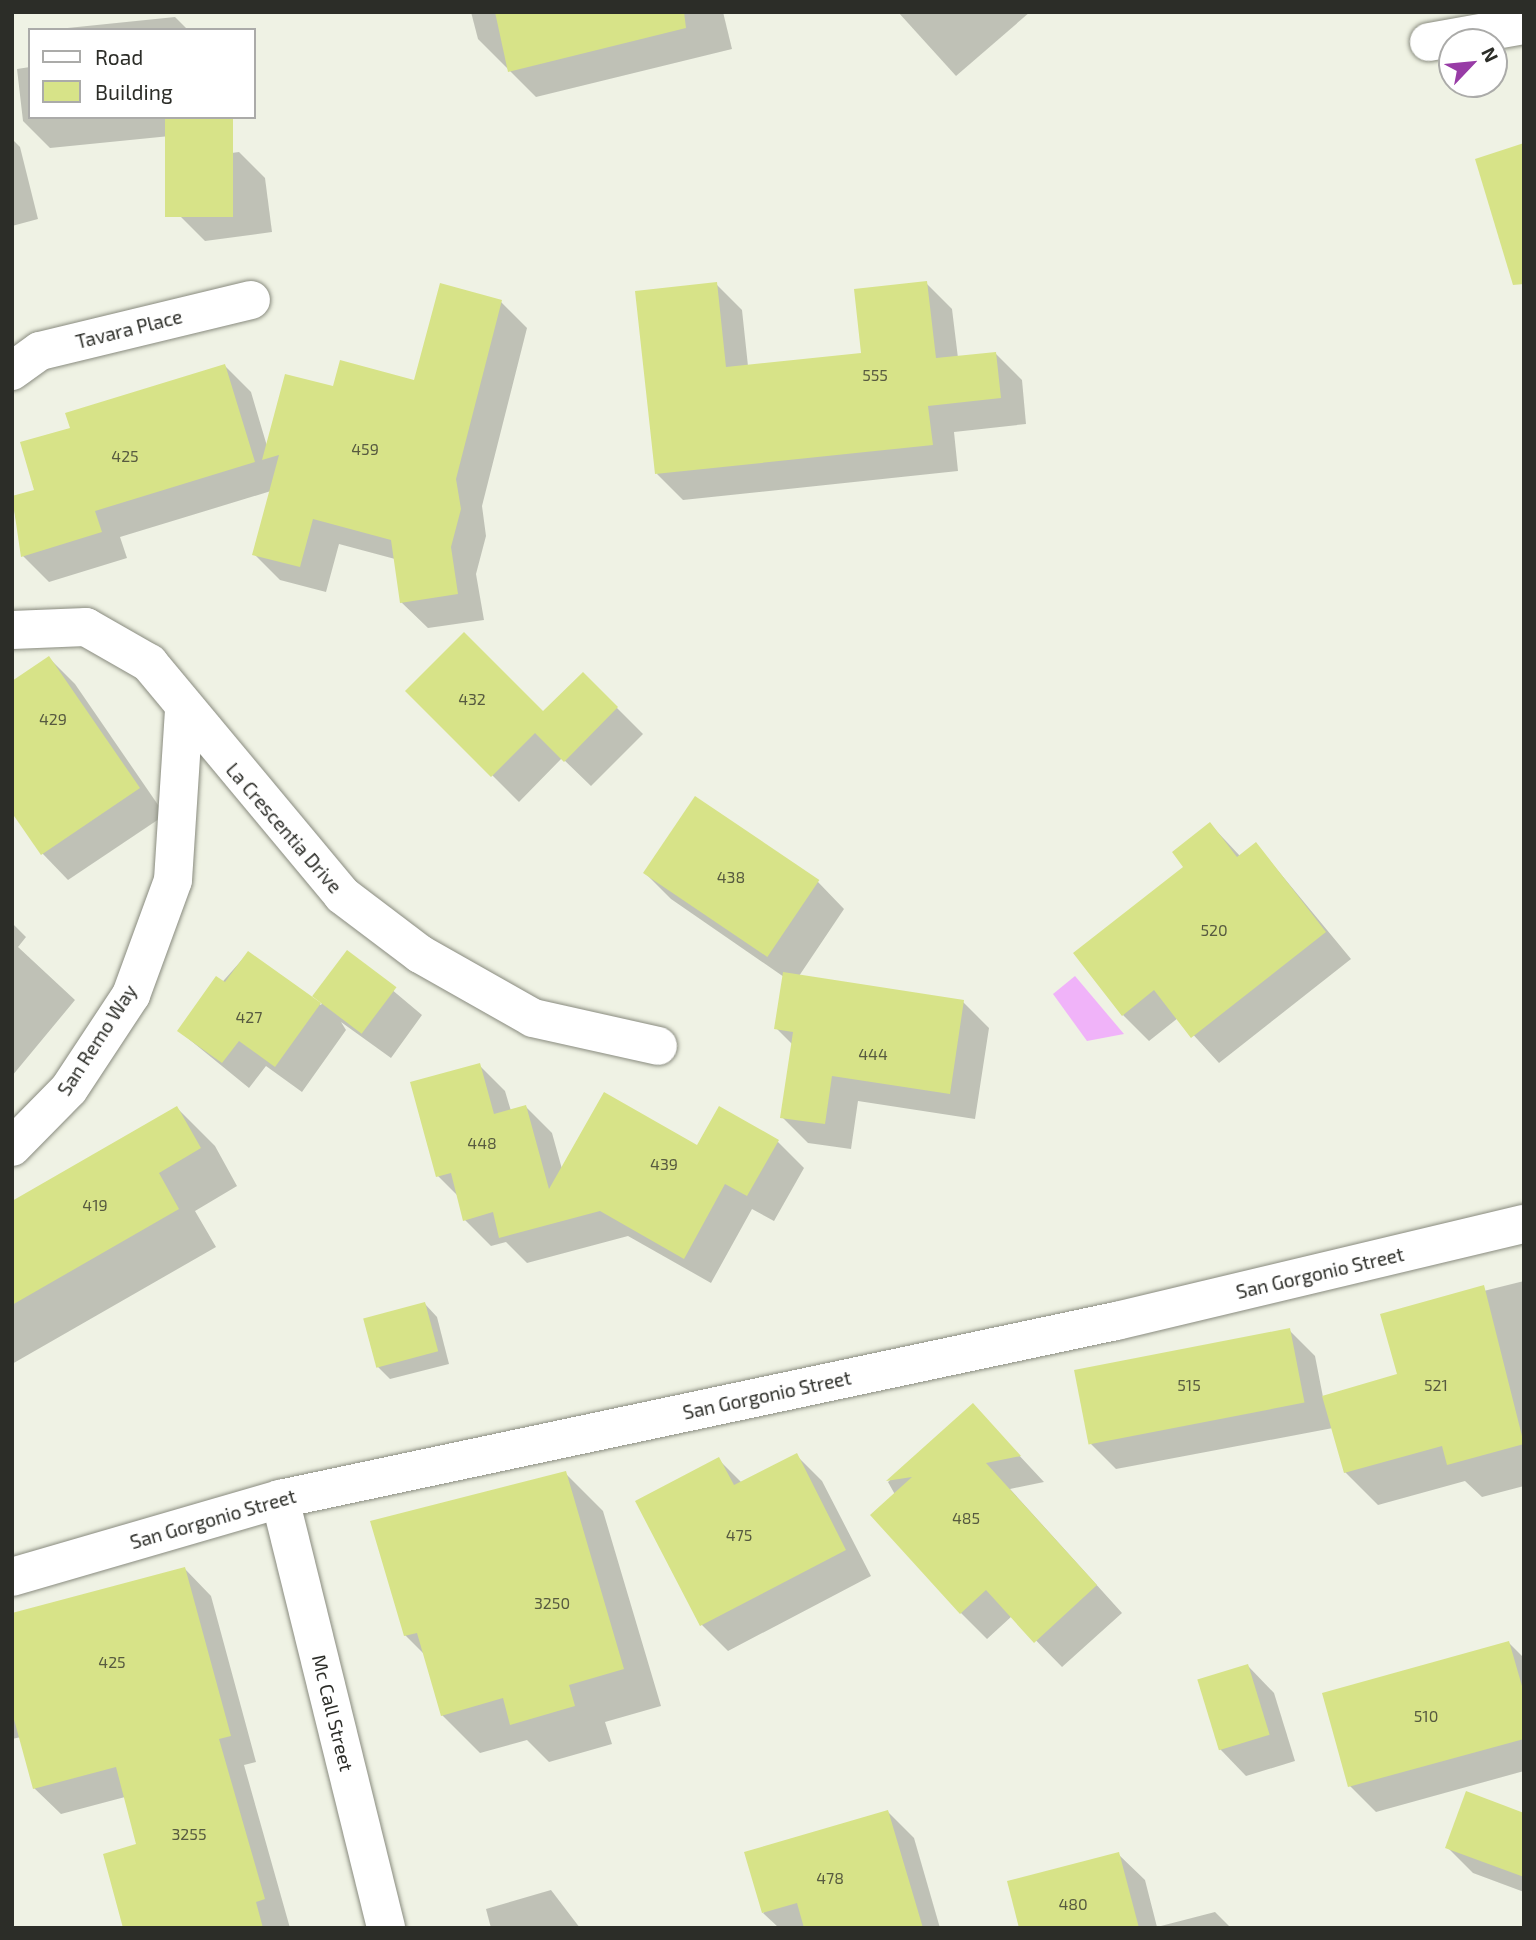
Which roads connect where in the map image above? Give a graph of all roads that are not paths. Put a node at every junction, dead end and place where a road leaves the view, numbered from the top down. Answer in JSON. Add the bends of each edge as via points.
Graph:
{"nodes":[{"id":1,"x":1524,"y":25,"type":"edge"},
{"id":2,"x":1429,"y":41,"type":"dead end"},
{"id":3,"x":251,"y":300,"type":"dead end"},
{"id":4,"x":12,"y":372,"type":"edge"},
{"id":5,"x":12,"y":629,"type":"edge"},
{"id":6,"x":184,"y":711,"type":"junction"},
{"id":7,"x":658,"y":1046,"type":"dead end"},
{"id":8,"x":12,"y":1147,"type":"edge"},
{"id":9,"x":1524,"y":1224,"type":"edge"},
{"id":10,"x":280,"y":1499,"type":"junction"},
{"id":11,"x":12,"y":1577,"type":"edge"},
{"id":12,"x":386,"y":1928,"type":"edge"}],
"edges":[{"from":1,"to":2,"type":"street"},
{"from":3,"to":4,"type":"street","name":"Tavara Place","via":[[40,351]]},
{"from":5,"to":6,"type":"street","name":"La Crescentia Drive","via":[[86,627],[149,663]]},
{"from":6,"to":7,"type":"street","name":"La Crescentia Drive","via":[[342,895],[419,954],[533,1018]]},
{"from":6,"to":8,"type":"street","name":"San Remo Way","via":[[173,880],[131,995],[69,1089]]},
{"from":9,"to":10,"type":"street","name":"San Gorgonio Street","via":[[1116,1321]]},
{"from":10,"to":11,"type":"street","name":"San Gorgonio Street"},
{"from":10,"to":12,"type":"street","name":"Mc Call Street"}]}
